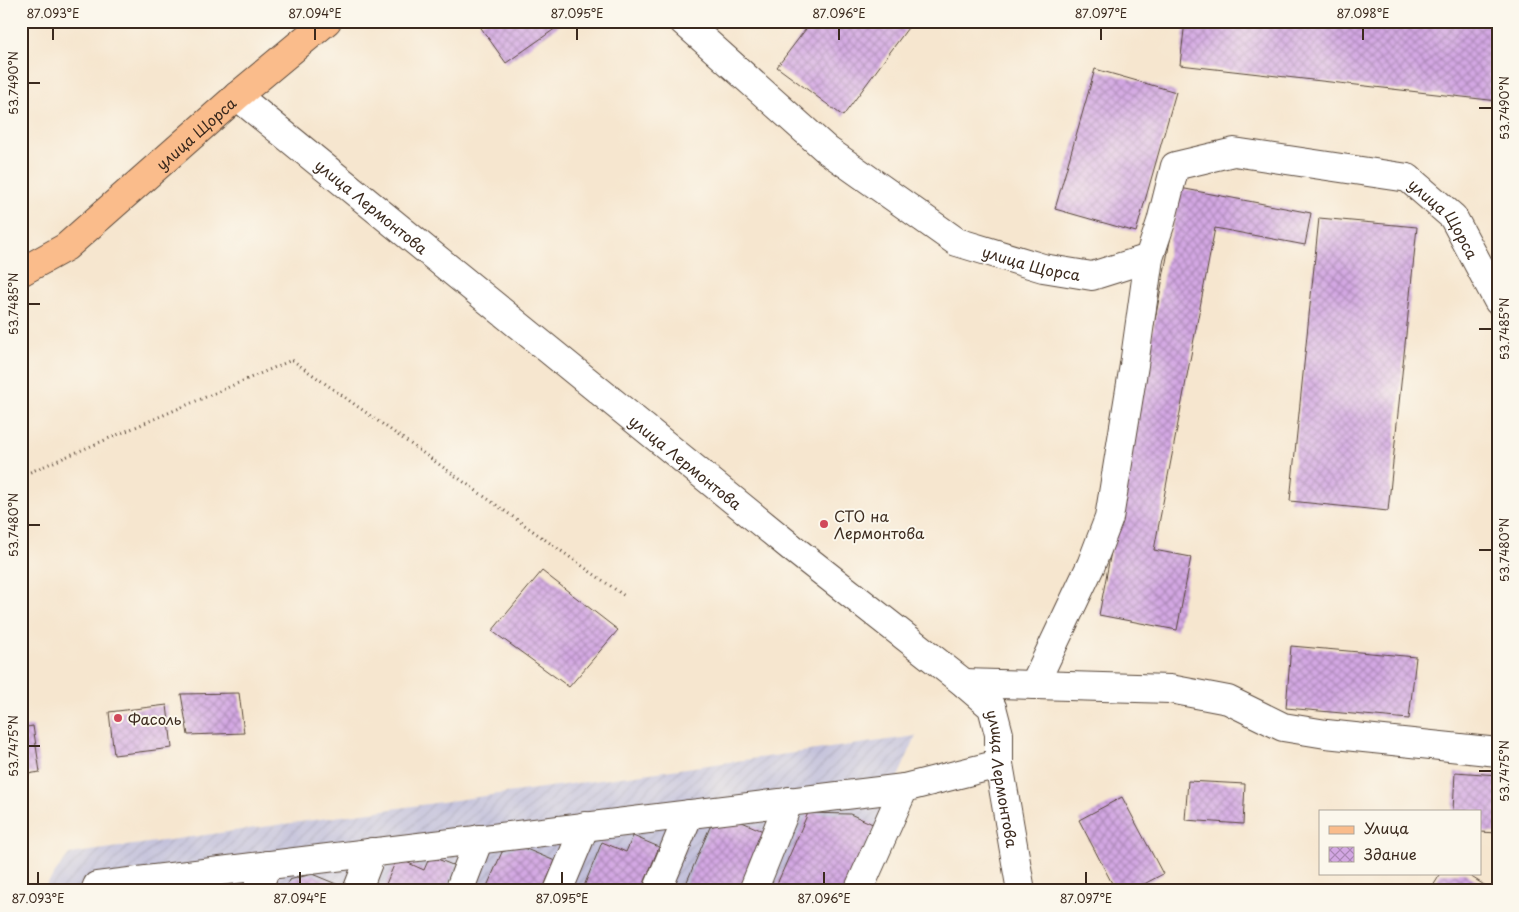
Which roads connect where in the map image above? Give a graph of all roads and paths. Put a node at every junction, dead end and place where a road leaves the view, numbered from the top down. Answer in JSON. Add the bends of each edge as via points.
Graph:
{"nodes":[{"id":1,"x":326,"y":21,"type":"edge"},
{"id":2,"x":683,"y":21,"type":"edge"},
{"id":3,"x":237,"y":96,"type":"junction"},
{"id":4,"x":1149,"y":258,"type":"junction"},
{"id":5,"x":21,"y":272,"type":"edge"},
{"id":6,"x":1498,"y":301,"type":"edge"},
{"id":7,"x":21,"y":476,"type":"edge"},
{"id":8,"x":626,"y":597,"type":"dead end"},
{"id":9,"x":964,"y":683,"type":"junction"},
{"id":10,"x":1034,"y":685,"type":"junction"},
{"id":11,"x":1498,"y":752,"type":"edge"},
{"id":12,"x":1000,"y":764,"type":"junction"},
{"id":13,"x":904,"y":788,"type":"junction"},
{"id":14,"x":789,"y":802,"type":"junction"},
{"id":15,"x":689,"y":814,"type":"junction"},
{"id":16,"x":585,"y":826,"type":"junction"},
{"id":17,"x":479,"y":839,"type":"junction"},
{"id":18,"x":372,"y":852,"type":"junction"},
{"id":19,"x":267,"y":865,"type":"junction"},
{"id":20,"x":158,"y":884,"type":"edge"},
{"id":21,"x":95,"y":891,"type":"edge"},
{"id":22,"x":257,"y":891,"type":"edge"},
{"id":23,"x":357,"y":891,"type":"edge"},
{"id":24,"x":459,"y":891,"type":"edge"},
{"id":25,"x":558,"y":891,"type":"edge"},
{"id":26,"x":658,"y":891,"type":"edge"},
{"id":27,"x":753,"y":891,"type":"edge"},
{"id":28,"x":858,"y":891,"type":"edge"},
{"id":29,"x":1021,"y":891,"type":"edge"}],
"edges":[{"from":1,"to":3,"type":"main road","name":"улица Щорса"},
{"from":2,"to":4,"type":"street","name":"улица Щорса","via":[[827,150],[957,242],[1043,268],[1092,276]]},
{"from":3,"to":5,"type":"main road","name":"улица Щорса","via":[[66,247]]},
{"from":3,"to":9,"type":"street","name":"улица Лермонтова","via":[[776,535]]},
{"from":4,"to":6,"type":"street","name":"улица Щорса","via":[[1175,166],[1234,152],[1408,178],[1453,217]]},
{"from":4,"to":10,"type":"street","via":[[1109,518]]},
{"from":7,"to":8,"type":"path","via":[[292,360]]},
{"from":9,"to":10,"type":"street"},
{"from":9,"to":12,"type":"street","name":"улица Лермонтова","via":[[992,707],[1000,734]]},
{"from":10,"to":11,"type":"street","via":[[1170,689],[1228,700],[1283,727]]},
{"from":12,"to":13,"type":"street"},
{"from":12,"to":29,"type":"street","name":"улица Лермонтова"},
{"from":13,"to":14,"type":"street"},
{"from":13,"to":28,"type":"street"},
{"from":14,"to":15,"type":"street"},
{"from":14,"to":27,"type":"street"},
{"from":15,"to":16,"type":"street"},
{"from":15,"to":26,"type":"street"},
{"from":16,"to":17,"type":"street"},
{"from":16,"to":25,"type":"street"},
{"from":17,"to":18,"type":"street"},
{"from":17,"to":24,"type":"street"},
{"from":18,"to":19,"type":"street"},
{"from":18,"to":23,"type":"street"},
{"from":19,"to":20,"type":"street"},
{"from":19,"to":22,"type":"street"},
{"from":20,"to":21,"type":"street","via":[[98,886]]}]}
